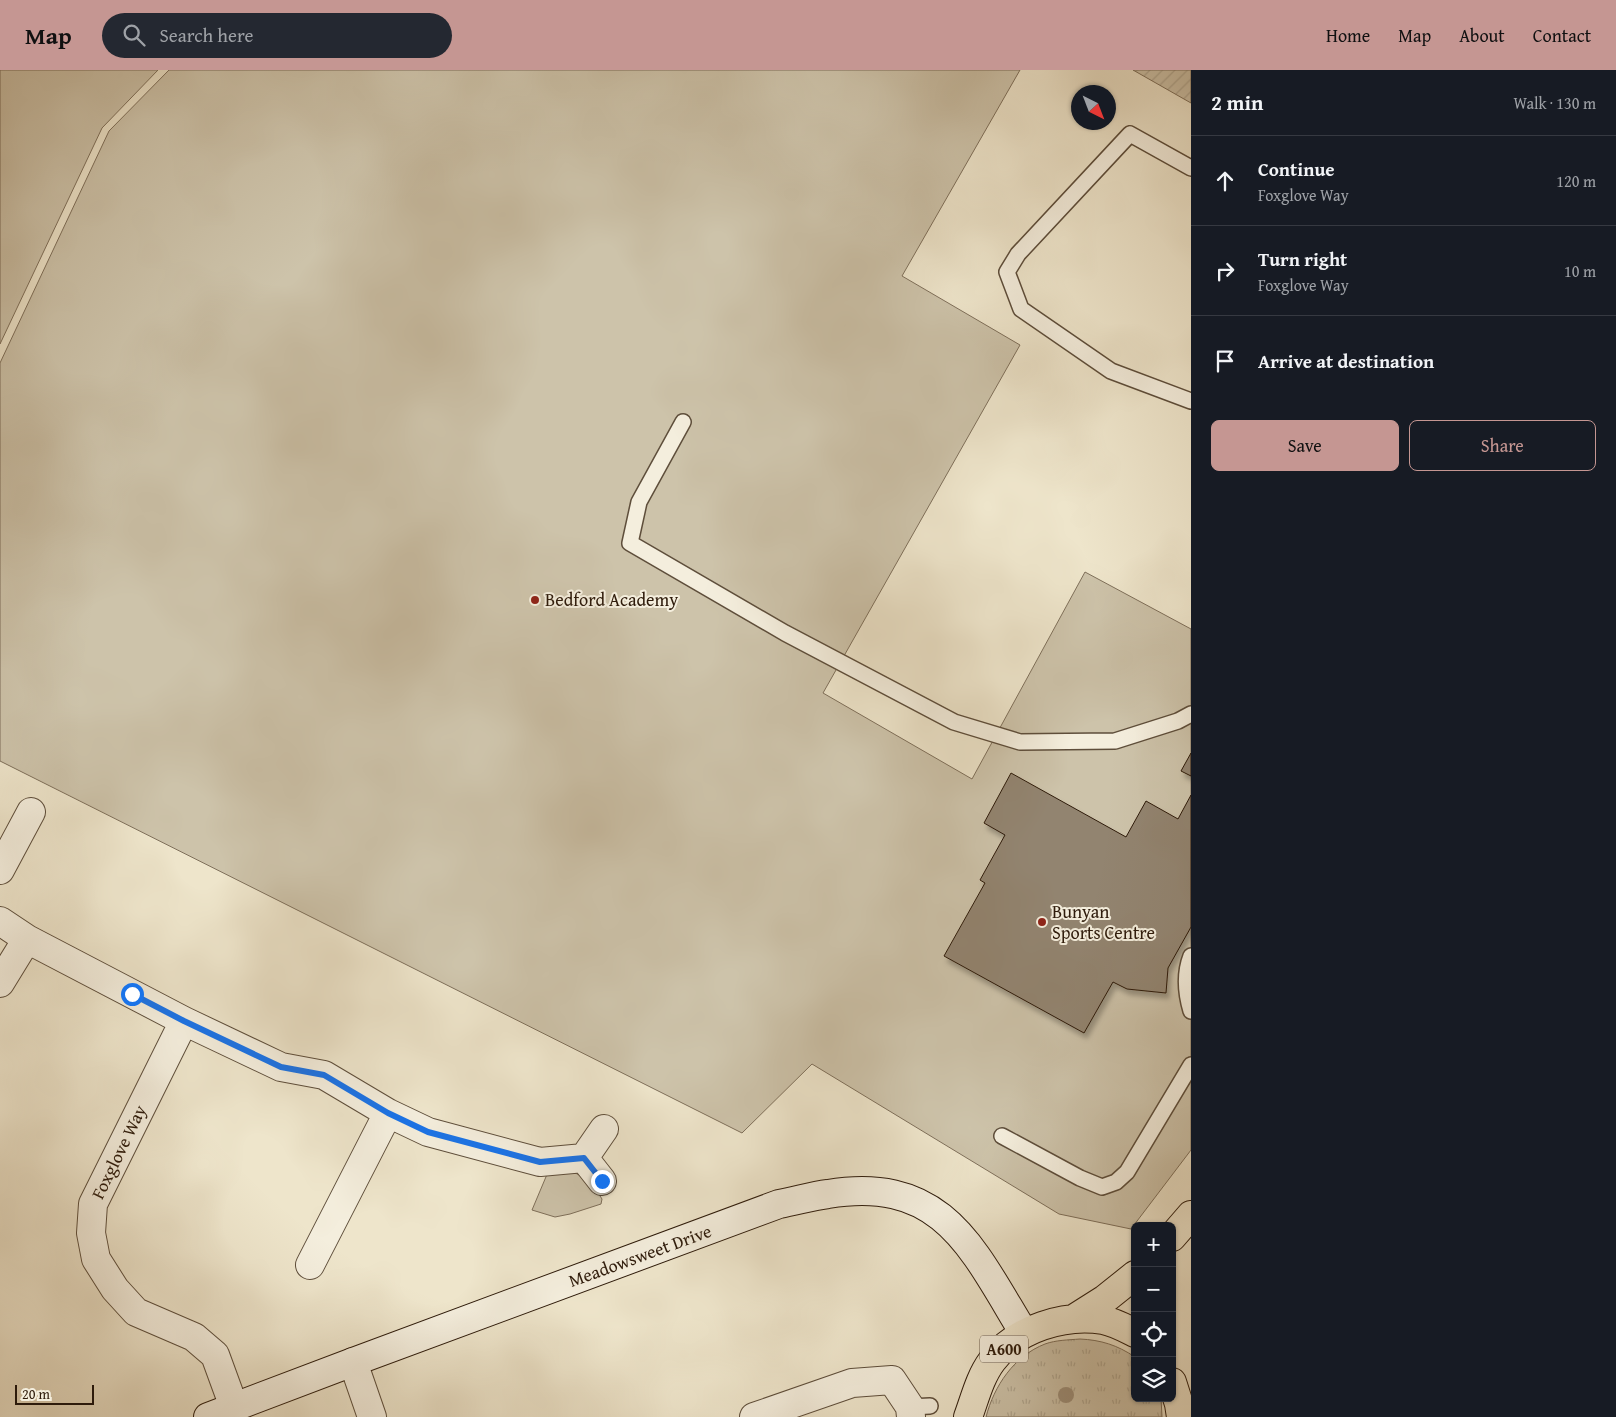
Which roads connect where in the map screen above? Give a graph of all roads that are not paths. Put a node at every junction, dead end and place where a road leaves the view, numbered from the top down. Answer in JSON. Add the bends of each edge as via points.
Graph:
{"nodes":[{"id":1,"x":1191,"y":168,"type":"edge"},
{"id":2,"x":1191,"y":401,"type":"edge"},
{"id":3,"x":683,"y":422,"type":"dead end"},
{"id":4,"x":1191,"y":714,"type":"edge"},
{"id":5,"x":31,"y":812,"type":"dead end"},
{"id":6,"x":0,"y":870,"type":"edge"},
{"id":7,"x":0,"y":921,"type":"edge"},
{"id":8,"x":27,"y":939,"type":"junction"},
{"id":9,"x":1191,"y":956,"type":"edge"},
{"id":10,"x":0,"y":983,"type":"edge"},
{"id":11,"x":1191,"y":1011,"type":"edge"},
{"id":12,"x":184,"y":1021,"type":"junction"},
{"id":13,"x":1191,"y":1065,"type":"edge"},
{"id":14,"x":388,"y":1113,"type":"junction"},
{"id":15,"x":604,"y":1130,"type":"dead end"},
{"id":16,"x":1002,"y":1136,"type":"dead end"},
{"id":17,"x":584,"y":1158,"type":"junction"},
{"id":18,"x":602,"y":1181,"type":"dead end"},
{"id":19,"x":310,"y":1265,"type":"dead end"},
{"id":20,"x":1131,"y":1277,"type":"edge"},
{"id":21,"x":1074,"y":1318,"type":"junction"},
{"id":22,"x":1131,"y":1331,"type":"edge"},
{"id":23,"x":1024,"y":1333,"type":"junction"},
{"id":24,"x":352,"y":1362,"type":"junction"},
{"id":25,"x":1176,"y":1393,"type":"edge"},
{"id":26,"x":234,"y":1407,"type":"junction"},
{"id":27,"x":917,"y":1410,"type":"edge"},
{"id":28,"x":208,"y":1417,"type":"edge"},
{"id":29,"x":372,"y":1417,"type":"edge"},
{"id":30,"x":754,"y":1417,"type":"edge"},
{"id":31,"x":968,"y":1417,"type":"edge"},
{"id":32,"x":1181,"y":1417,"type":"edge"}],
"edges":[{"from":1,"to":2,"type":"lane","via":[[1130,134],[1018,254],[1007,272],[1021,309],[1111,371]]},
{"from":3,"to":4,"type":"lane","via":[[639,502],[630,544],[785,633],[954,722],[1020,742],[1115,741]]},
{"from":5,"to":6,"type":"street"},
{"from":7,"to":8,"type":"street"},
{"from":8,"to":10,"type":"street"},
{"from":8,"to":12,"type":"street"},
{"from":9,"to":11,"type":"lane","via":[[1186,988]]},
{"from":12,"to":14,"type":"street","via":[[281,1067],[324,1075]]},
{"from":12,"to":26,"type":"street","name":"Foxglove Way","via":[[93,1204],[91,1233],[96,1259],[115,1289],[136,1312],[194,1337],[214,1355]]},
{"from":13,"to":16,"type":"lane","via":[[1127,1172],[1116,1182],[1102,1187]]},
{"from":14,"to":17,"type":"street","via":[[428,1132],[540,1162]]},
{"from":14,"to":19,"type":"street"},
{"from":15,"to":17,"type":"street"},
{"from":17,"to":18,"type":"street"},
{"from":20,"to":21,"type":"main road","via":[[1105,1299]]},
{"from":21,"to":22,"type":"main road","number":"A600","via":[[1104,1320]]},
{"from":21,"to":23,"type":"main road","number":"A600"},
{"from":23,"to":24,"type":"street","name":"Meadowsweet Drive","via":[[973,1250],[951,1224],[923,1205],[907,1199],[872,1191],[853,1191],[780,1204]]},
{"from":23,"to":31,"type":"main road","number":"A600","via":[[993,1360],[982,1378]]},
{"from":24,"to":26,"type":"street","name":"Meadowsweet Drive"},
{"from":24,"to":29,"type":"street"},
{"from":25,"to":32,"type":"main road"},
{"from":26,"to":28,"type":"street","name":"Meadowsweet Drive"},
{"from":27,"to":30,"type":"street","via":[[892,1380],[852,1383]]}]}
